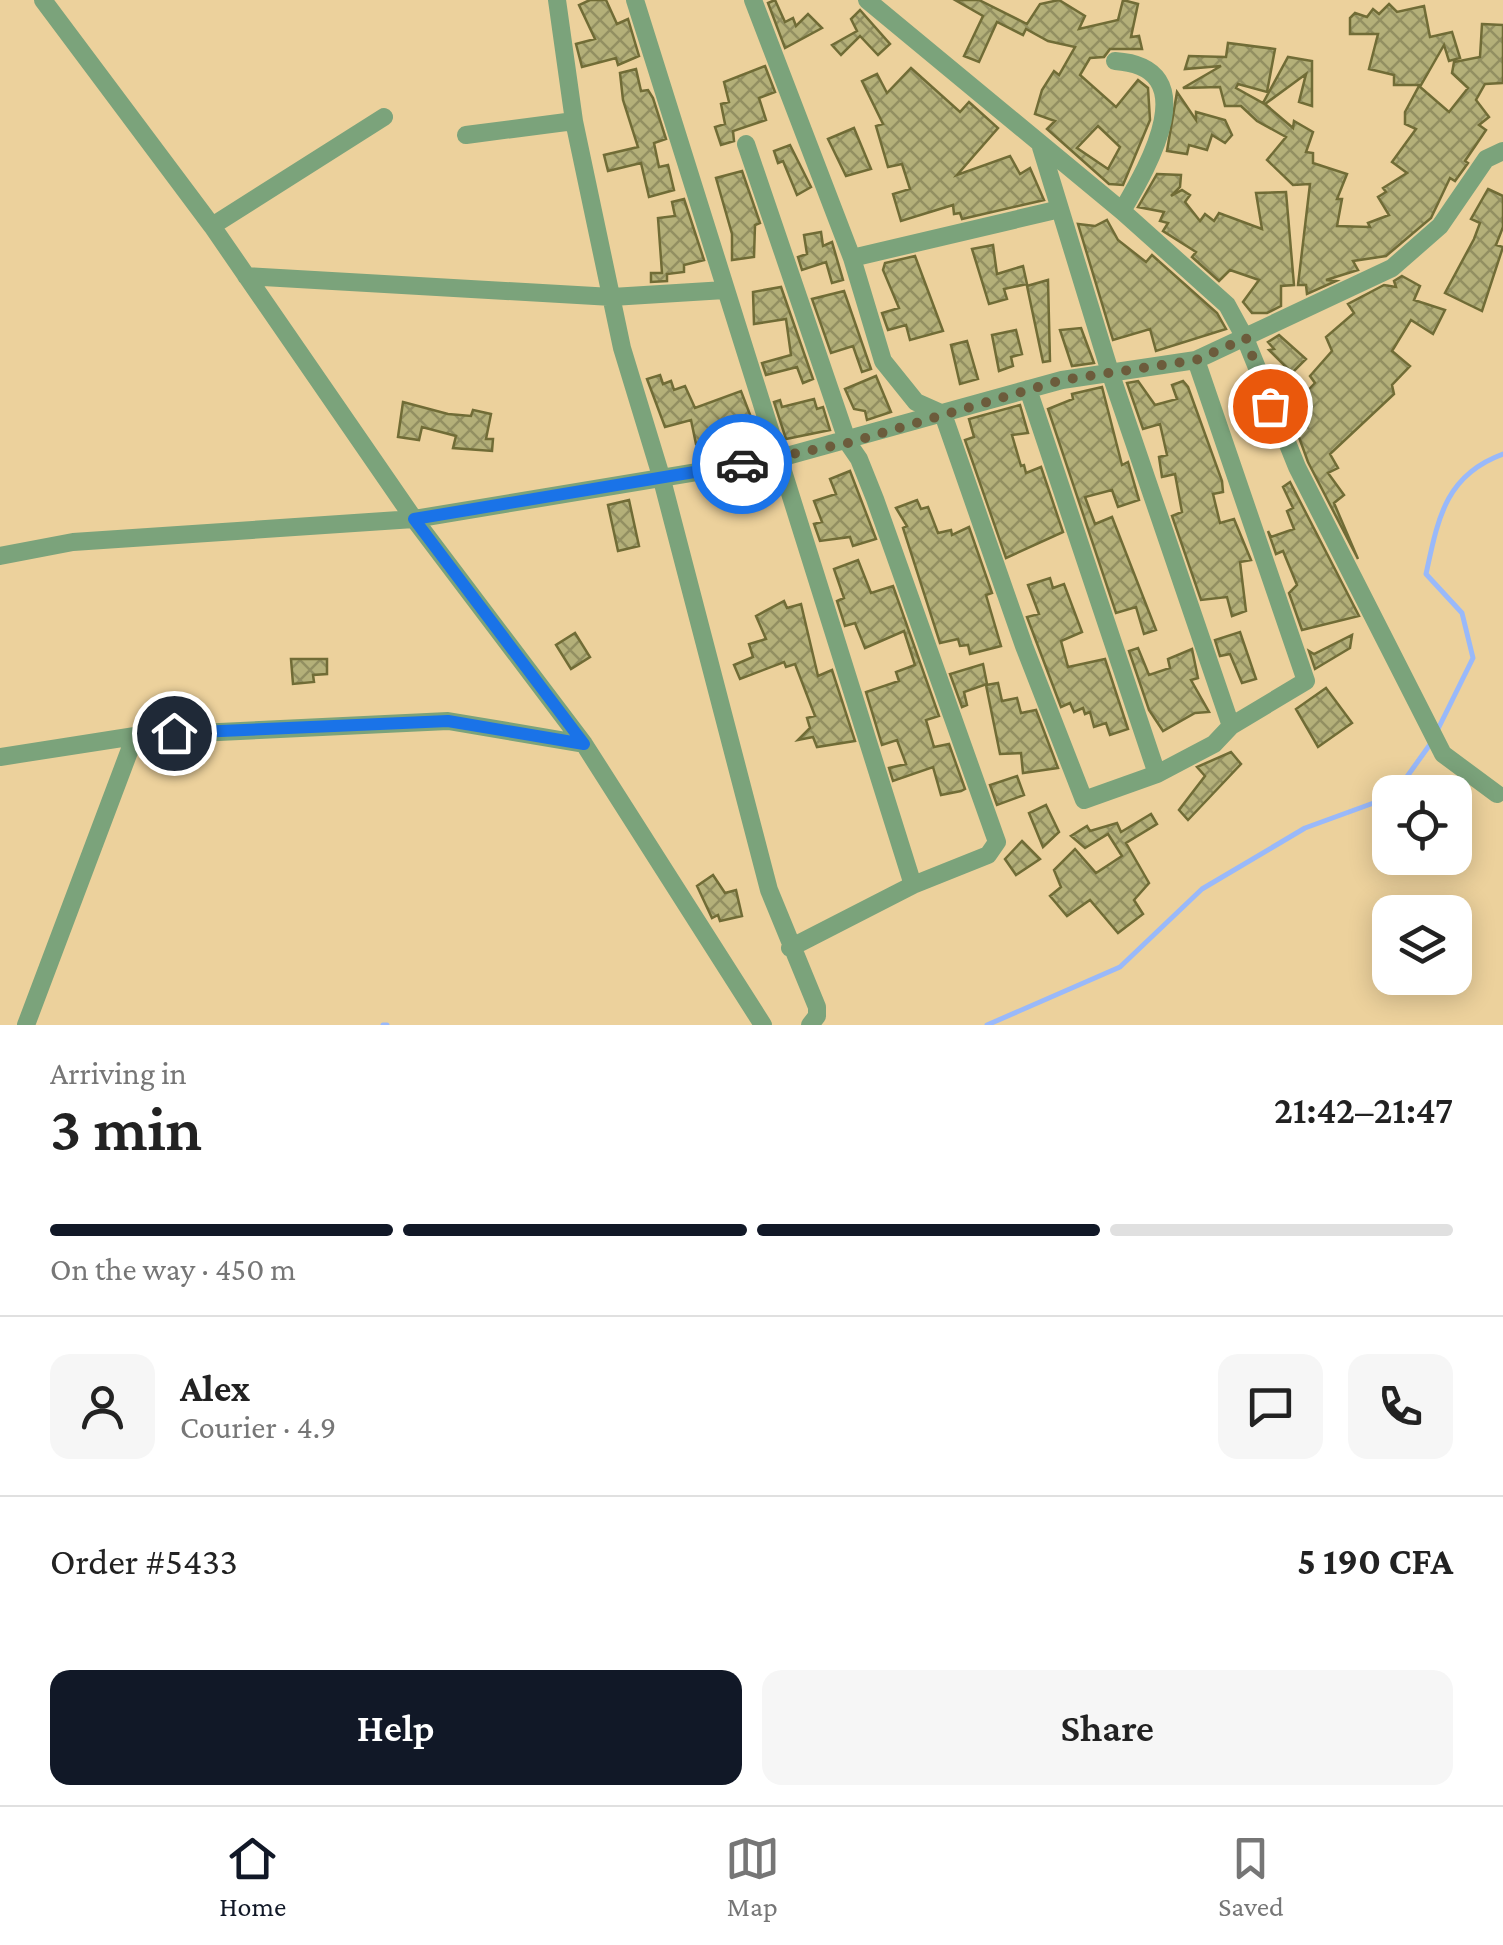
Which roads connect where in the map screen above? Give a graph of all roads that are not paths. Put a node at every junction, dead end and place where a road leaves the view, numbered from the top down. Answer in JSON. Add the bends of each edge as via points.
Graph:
{"nodes":[{"id":1,"x":43,"y":0,"type":"edge"},
{"id":2,"x":556,"y":0,"type":"edge"},
{"id":3,"x":635,"y":0,"type":"edge"},
{"id":4,"x":753,"y":0,"type":"edge"},
{"id":5,"x":867,"y":0,"type":"edge"},
{"id":6,"x":1116,"y":61,"type":"dead end"},
{"id":7,"x":384,"y":116,"type":"dead end"},
{"id":8,"x":574,"y":121,"type":"junction"},
{"id":9,"x":466,"y":135,"type":"dead end"},
{"id":10,"x":746,"y":144,"type":"dead end"},
{"id":11,"x":1040,"y":145,"type":"junction"},
{"id":12,"x":1503,"y":151,"type":"edge"},
{"id":13,"x":1060,"y":209,"type":"junction"},
{"id":14,"x":1122,"y":211,"type":"junction"},
{"id":15,"x":212,"y":226,"type":"junction"},
{"id":16,"x":852,"y":258,"type":"junction"},
{"id":17,"x":246,"y":276,"type":"junction"},
{"id":18,"x":725,"y":290,"type":"junction"},
{"id":19,"x":612,"y":297,"type":"junction"},
{"id":20,"x":1246,"y":338,"type":"junction"},
{"id":21,"x":1196,"y":360,"type":"junction"},
{"id":22,"x":1110,"y":372,"type":"junction"},
{"id":23,"x":1028,"y":388,"type":"junction"},
{"id":24,"x":944,"y":414,"type":"junction"},
{"id":25,"x":848,"y":443,"type":"junction"},
{"id":26,"x":776,"y":460,"type":"junction"},
{"id":27,"x":661,"y":476,"type":"junction"},
{"id":28,"x":414,"y":519,"type":"junction"},
{"id":29,"x":0,"y":556,"type":"edge"},
{"id":30,"x":1231,"y":726,"type":"junction"},
{"id":31,"x":135,"y":736,"type":"junction"},
{"id":32,"x":584,"y":744,"type":"junction"},
{"id":33,"x":0,"y":758,"type":"edge"},
{"id":34,"x":1157,"y":774,"type":"junction"},
{"id":35,"x":1497,"y":794,"type":"dead end"},
{"id":36,"x":913,"y":885,"type":"junction"},
{"id":37,"x":790,"y":948,"type":"junction"},
{"id":38,"x":26,"y":1025,"type":"edge"},
{"id":39,"x":763,"y":1025,"type":"edge"},
{"id":40,"x":810,"y":1025,"type":"edge"}],
"edges":[{"from":1,"to":15,"type":"street"},
{"from":2,"to":8,"type":"street"},
{"from":3,"to":18,"type":"street"},
{"from":4,"to":16,"type":"street"},
{"from":5,"to":11,"type":"street"},
{"from":6,"to":14,"type":"street","via":[[1156,76],[1165,111],[1151,160]]},
{"from":7,"to":15,"type":"street"},
{"from":8,"to":9,"type":"street"},
{"from":8,"to":19,"type":"street"},
{"from":10,"to":25,"type":"street"},
{"from":11,"to":13,"type":"street"},
{"from":11,"to":14,"type":"street"},
{"from":12,"to":20,"type":"street","via":[[1486,159],[1440,226],[1408,257]]},
{"from":13,"to":16,"type":"street"},
{"from":13,"to":22,"type":"street"},
{"from":14,"to":20,"type":"street","via":[[1214,290]]},
{"from":15,"to":17,"type":"street"},
{"from":16,"to":24,"type":"street","via":[[882,361],[916,402]]},
{"from":17,"to":19,"type":"street"},
{"from":17,"to":28,"type":"street"},
{"from":18,"to":19,"type":"street"},
{"from":18,"to":26,"type":"street"},
{"from":19,"to":27,"type":"street"},
{"from":20,"to":21,"type":"street"},
{"from":20,"to":35,"type":"street","via":[[1297,467],[1442,754]]},
{"from":21,"to":22,"type":"street"},
{"from":21,"to":30,"type":"street","via":[[1306,677],[1305,685]]},
{"from":22,"to":23,"type":"street"},
{"from":22,"to":30,"type":"street"},
{"from":23,"to":24,"type":"street"},
{"from":23,"to":34,"type":"street"},
{"from":24,"to":25,"type":"street"},
{"from":24,"to":34,"type":"street","via":[[1082,798]]},
{"from":25,"to":26,"type":"street"},
{"from":25,"to":36,"type":"street","via":[[997,842],[988,854]]},
{"from":26,"to":27,"type":"street"},
{"from":26,"to":36,"type":"street"},
{"from":27,"to":28,"type":"street"},
{"from":27,"to":37,"type":"street"},
{"from":28,"to":29,"type":"street","via":[[72,542]]},
{"from":28,"to":32,"type":"street"},
{"from":30,"to":34,"type":"street","via":[[1214,744]]},
{"from":31,"to":32,"type":"street","via":[[448,721]]},
{"from":31,"to":33,"type":"street"},
{"from":31,"to":38,"type":"street"},
{"from":32,"to":39,"type":"street"},
{"from":36,"to":37,"type":"street"},
{"from":37,"to":40,"type":"street","via":[[817,1007]]}]}
